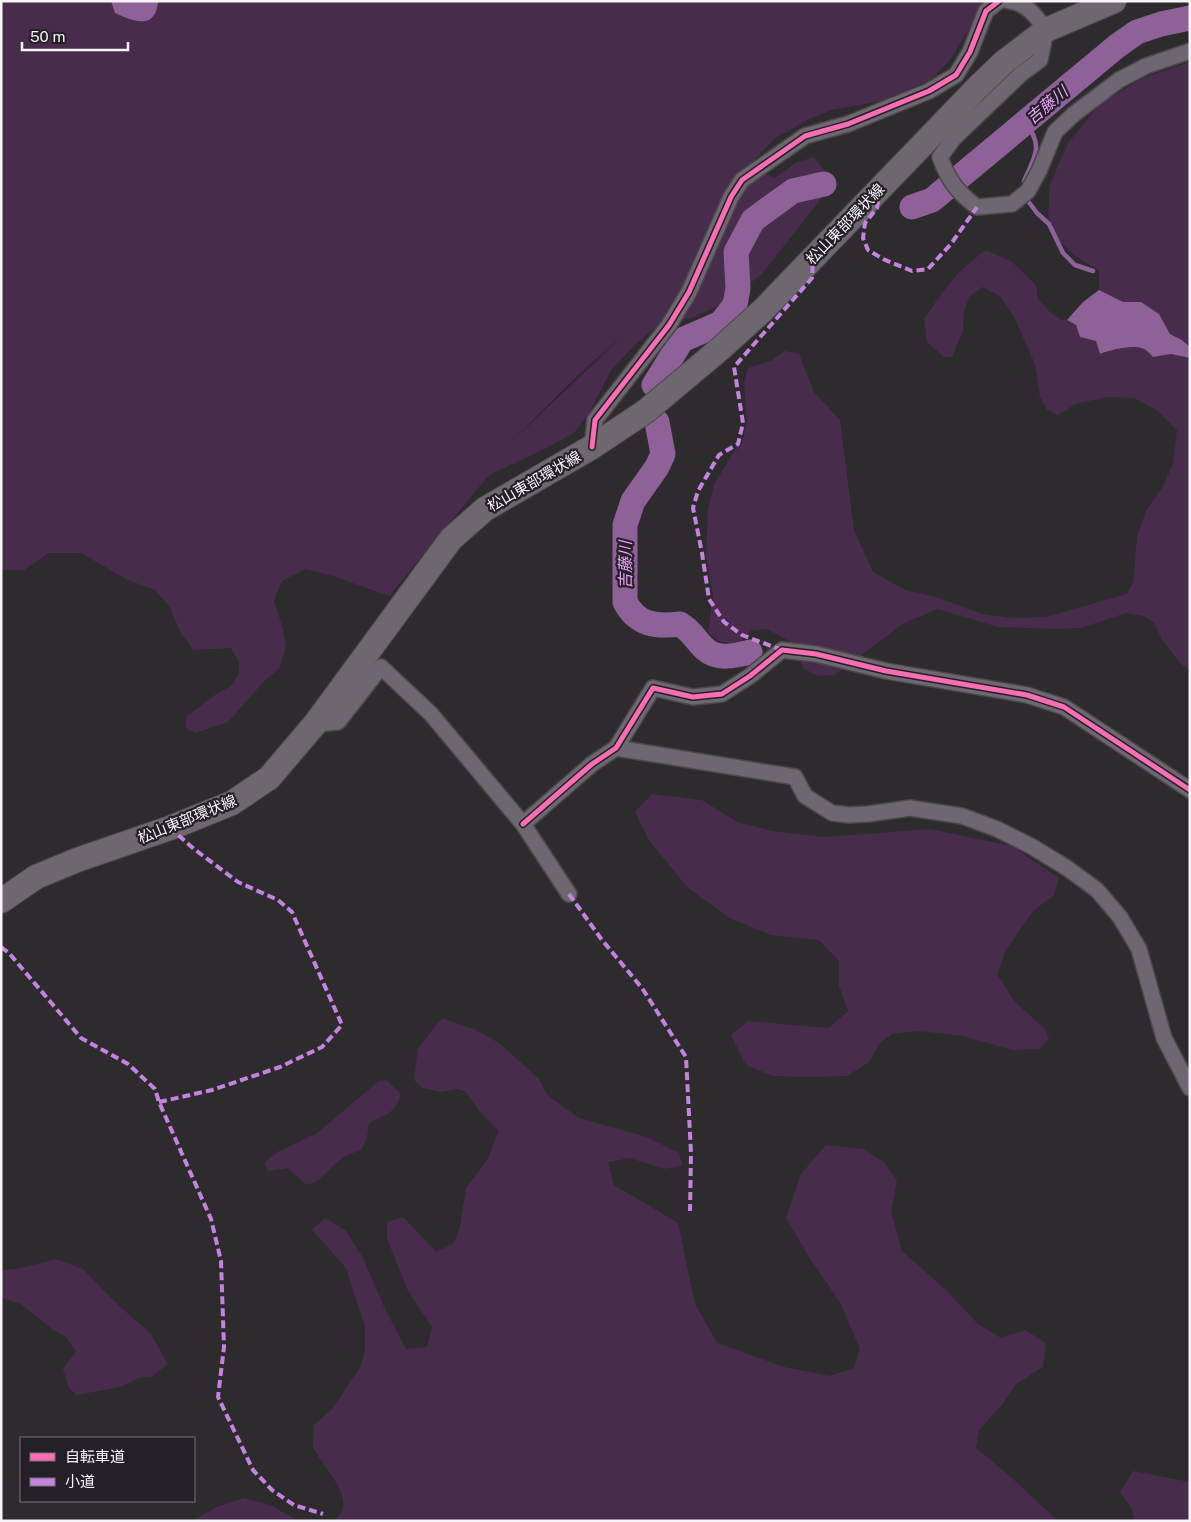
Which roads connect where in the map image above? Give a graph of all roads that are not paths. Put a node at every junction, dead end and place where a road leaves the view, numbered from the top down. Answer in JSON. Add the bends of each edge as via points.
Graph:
{"nodes":[{"id":1,"x":999,"y":1,"type":"edge"},
{"id":2,"x":1009,"y":1,"type":"edge"},
{"id":3,"x":1114,"y":1,"type":"edge"},
{"id":4,"x":1046,"y":30,"type":"junction"},
{"id":5,"x":1190,"y":51,"type":"edge"},
{"id":6,"x":592,"y":447,"type":"junction"},
{"id":7,"x":316,"y":724,"type":"junction"},
{"id":8,"x":616,"y":748,"type":"junction"},
{"id":9,"x":1190,"y":790,"type":"edge"},
{"id":10,"x":523,"y":824,"type":"junction"},
{"id":11,"x":569,"y":894,"type":"dead end"},
{"id":12,"x":1,"y":901,"type":"edge"},
{"id":13,"x":1190,"y":1088,"type":"edge"}],
"edges":[{"from":1,"to":6,"type":"street","via":[[986,11],[970,52],[956,75],[929,91],[857,120],[805,136],[742,180],[731,197],[689,292],[669,325],[595,420]]},
{"from":2,"to":4,"type":"street","via":[[1032,11]]},
{"from":3,"to":4,"type":"main road","name":"松山東部環状線"},
{"from":4,"to":5,"type":"street","via":[[1040,60],[954,138],[940,157],[946,174],[961,195],[977,207],[1012,204],[1028,191],[1055,132],[1119,80],[1146,66]]},
{"from":4,"to":6,"type":"main road","name":"松山東部環状線","via":[[978,87],[741,330],[646,411]]},
{"from":6,"to":7,"type":"main road","name":"松山東部環状線","via":[[485,509],[451,539]]},
{"from":7,"to":10,"type":"street","via":[[338,722],[381,667],[431,714]]},
{"from":7,"to":12,"type":"main road","name":"松山東部環状線","via":[[269,778],[232,803],[36,877]]},
{"from":8,"to":9,"type":"street","via":[[653,688],[693,697],[722,694],[782,650],[1027,695],[1064,706]]},
{"from":8,"to":10,"type":"street","via":[[592,764]]},
{"from":8,"to":13,"type":"street","via":[[795,777],[805,796],[832,813],[868,814],[910,808],[962,816],[1031,846],[1097,890],[1120,917],[1139,949],[1164,1038]]},
{"from":10,"to":11,"type":"street"}]}
